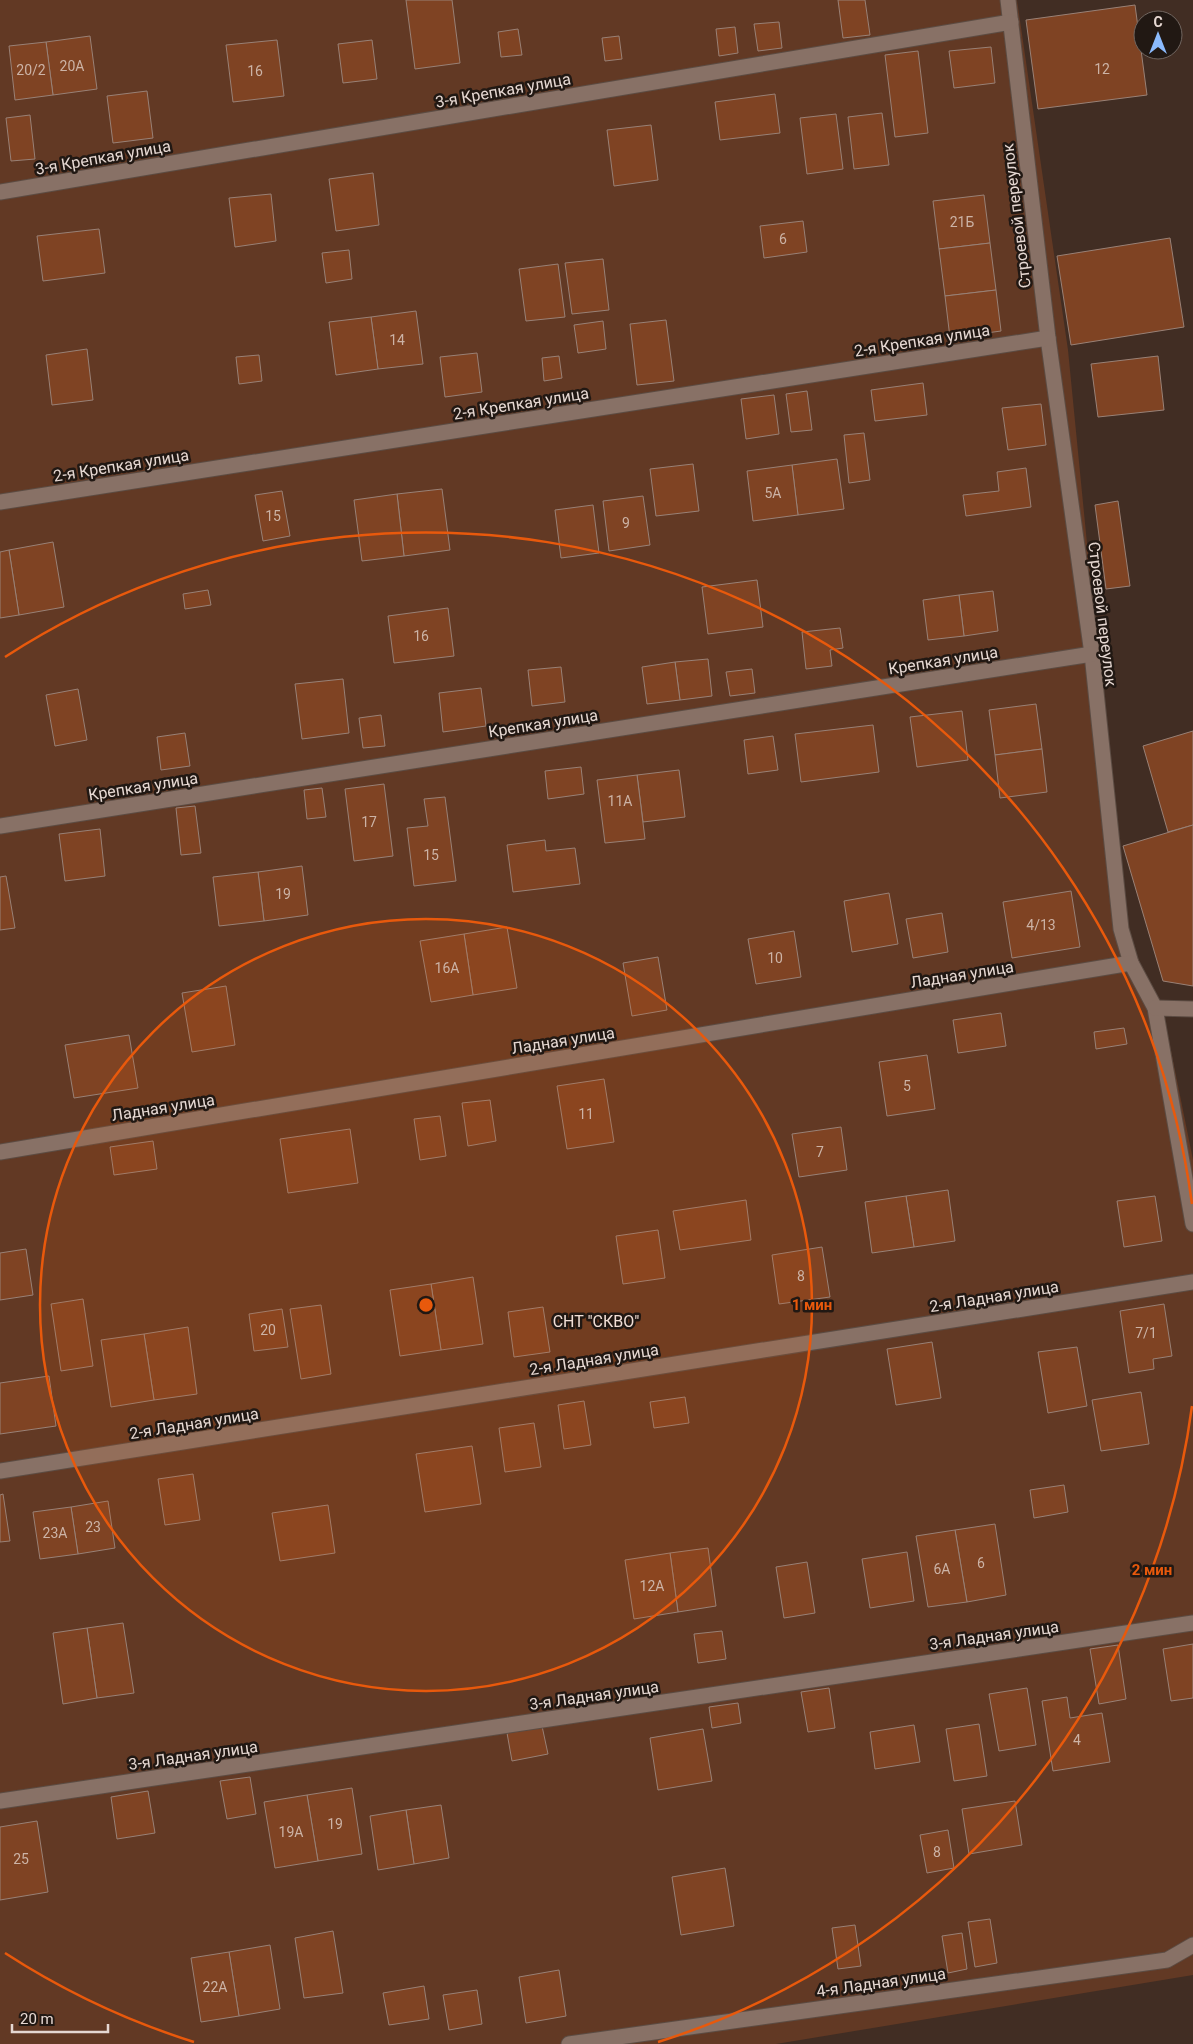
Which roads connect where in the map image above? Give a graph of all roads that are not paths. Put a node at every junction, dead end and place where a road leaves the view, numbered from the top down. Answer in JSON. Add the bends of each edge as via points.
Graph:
{"nodes":[{"id":1,"x":1008,"y":0,"type":"edge"},
{"id":2,"x":1011,"y":22,"type":"junction"},
{"id":3,"x":0,"y":192,"type":"edge"},
{"id":4,"x":1048,"y":338,"type":"junction"},
{"id":5,"x":0,"y":502,"type":"edge"},
{"id":6,"x":1092,"y":654,"type":"junction"},
{"id":7,"x":0,"y":826,"type":"edge"},
{"id":8,"x":1131,"y":963,"type":"junction"},
{"id":9,"x":1155,"y":1008,"type":"junction"},
{"id":10,"x":1193,"y":1009,"type":"edge"},
{"id":11,"x":0,"y":1152,"type":"edge"},
{"id":12,"x":1193,"y":1224,"type":"edge"},
{"id":13,"x":1193,"y":1282,"type":"edge"},
{"id":14,"x":0,"y":1471,"type":"edge"},
{"id":15,"x":1193,"y":1623,"type":"edge"},
{"id":16,"x":0,"y":1802,"type":"edge"},
{"id":17,"x":1193,"y":1945,"type":"edge"},
{"id":18,"x":569,"y":2044,"type":"edge"}],
"edges":[{"from":1,"to":2,"type":"lane","name":"Строевой переулок"},
{"from":2,"to":3,"type":"lane","name":"3-я Крепкая улица"},
{"from":2,"to":4,"type":"lane","name":"Строевой переулок"},
{"from":4,"to":5,"type":"lane","name":"2-я Крепкая улица"},
{"from":4,"to":6,"type":"lane","name":"Строевой переулок"},
{"from":6,"to":7,"type":"lane","name":"Крепкая улица"},
{"from":6,"to":8,"type":"lane","name":"Строевой переулок","via":[[1121,929]]},
{"from":8,"to":9,"type":"lane","name":"Строевой переулок"},
{"from":8,"to":11,"type":"lane","name":"Ладная улица"},
{"from":9,"to":10,"type":"lane"},
{"from":9,"to":12,"type":"lane","name":"Строевой переулок"},
{"from":13,"to":14,"type":"lane","name":"2-я Ладная улица"},
{"from":15,"to":16,"type":"lane","name":"3-я Ладная улица"},
{"from":17,"to":18,"type":"lane","name":"4-я Ладная улица","via":[[1167,1960]]}]}
